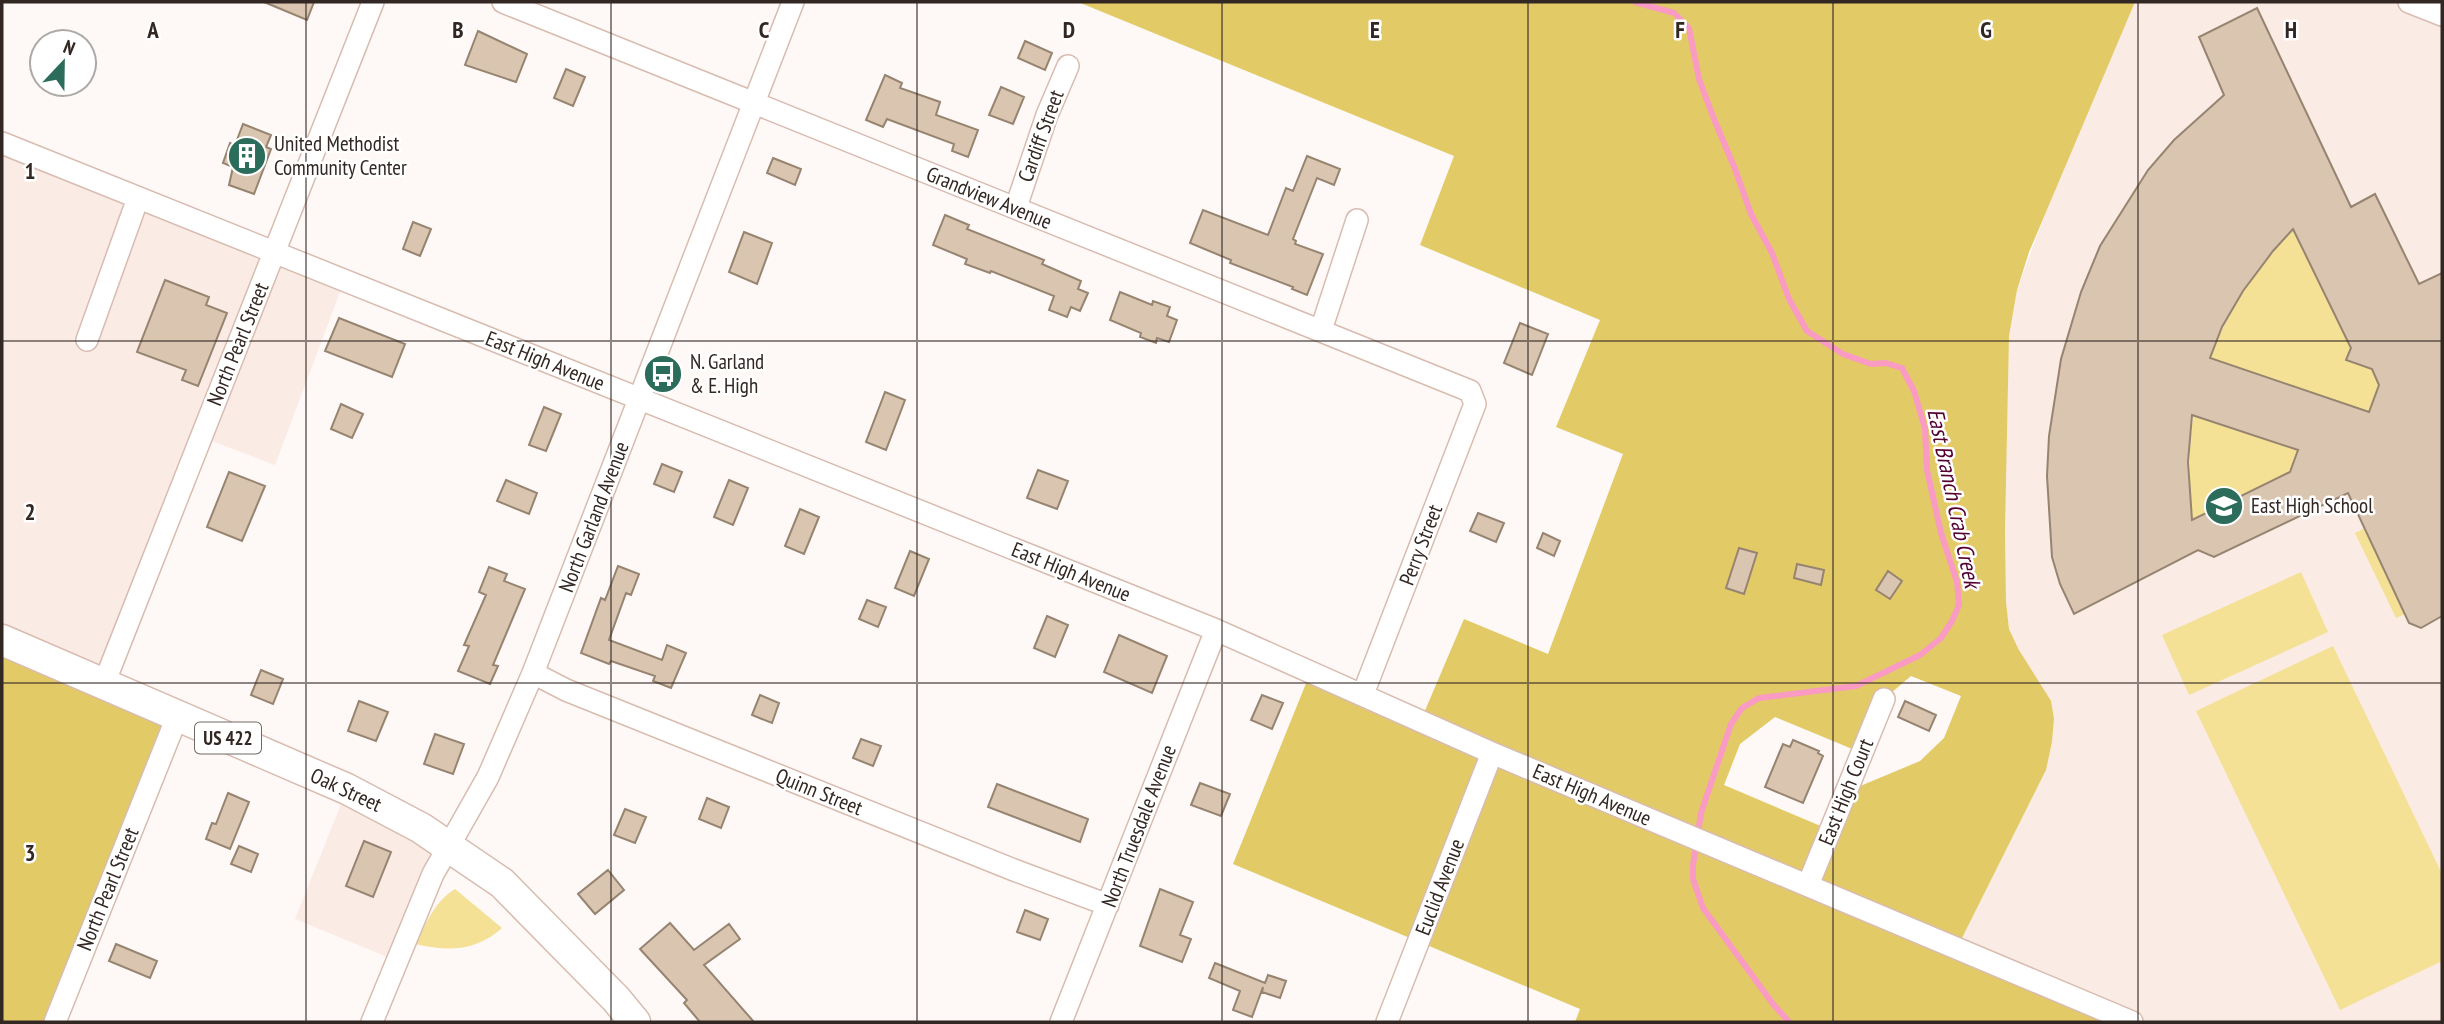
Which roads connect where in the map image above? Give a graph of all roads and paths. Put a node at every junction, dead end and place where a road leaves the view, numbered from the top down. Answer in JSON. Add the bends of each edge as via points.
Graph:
{"nodes":[{"id":1,"x":373,"y":2,"type":"edge"},
{"id":2,"x":503,"y":2,"type":"edge"},
{"id":3,"x":793,"y":2,"type":"edge"},
{"id":4,"x":2409,"y":2,"type":"edge"},
{"id":5,"x":2442,"y":15,"type":"edge"},
{"id":6,"x":1068,"y":66,"type":"dead end"},
{"id":7,"x":754,"y":103,"type":"junction"},
{"id":8,"x":2,"y":143,"type":"edge"},
{"id":9,"x":138,"y":198,"type":"junction"},
{"id":10,"x":1016,"y":207,"type":"junction"},
{"id":11,"x":1357,"y":220,"type":"dead end"},
{"id":12,"x":274,"y":253,"type":"junction"},
{"id":13,"x":1321,"y":330,"type":"junction"},
{"id":14,"x":88,"y":340,"type":"dead end"},
{"id":15,"x":1474,"y":396,"type":"joint"},
{"id":16,"x":639,"y":399,"type":"junction"},
{"id":17,"x":1216,"y":630,"type":"junction"},
{"id":18,"x":2,"y":640,"type":"edge"},
{"id":19,"x":533,"y":673,"type":"junction"},
{"id":20,"x":103,"y":686,"type":"junction"},
{"id":21,"x":1363,"y":694,"type":"junction"},
{"id":22,"x":1884,"y":699,"type":"dead end"},
{"id":23,"x":177,"y":717,"type":"junction"},
{"id":24,"x":1492,"y":753,"type":"junction"},
{"id":25,"x":449,"y":845,"type":"junction"},
{"id":26,"x":1808,"y":885,"type":"junction"},
{"id":27,"x":1108,"y":905,"type":"junction"},
{"id":28,"x":55,"y":1022,"type":"edge"},
{"id":29,"x":372,"y":1022,"type":"edge"},
{"id":30,"x":635,"y":1022,"type":"edge"},
{"id":31,"x":1061,"y":1022,"type":"edge"},
{"id":32,"x":1387,"y":1022,"type":"edge"},
{"id":33,"x":2132,"y":1022,"type":"edge"}],
"edges":[{"from":1,"to":12,"type":"street","name":"North Pearl Street"},
{"from":2,"to":7,"type":"street","name":"Grandview Avenue"},
{"from":3,"to":7,"type":"street","name":"North Garland Avenue"},
{"from":4,"to":5,"type":"street"},
{"from":6,"to":10,"type":"street","name":"Cardiff Street"},
{"from":7,"to":10,"type":"street","name":"Grandview Avenue"},
{"from":7,"to":16,"type":"street","name":"North Garland Avenue"},
{"from":8,"to":9,"type":"street","name":"East High Avenue"},
{"from":9,"to":12,"type":"street","name":"East High Avenue"},
{"from":9,"to":14,"type":"street"},
{"from":10,"to":13,"type":"street","name":"Grandview Avenue"},
{"from":11,"to":13,"type":"street"},
{"from":12,"to":16,"type":"street","name":"East High Avenue"},
{"from":12,"to":20,"type":"street","name":"North Pearl Street"},
{"from":13,"to":15,"type":"street","name":"Grandview Avenue","via":[[1462,387]]},
{"from":15,"to":21,"type":"street","name":"Perry Street","via":[[1475,404]]},
{"from":16,"to":17,"type":"street","name":"East High Avenue"},
{"from":16,"to":19,"type":"street","name":"North Garland Avenue"},
{"from":17,"to":21,"type":"street","name":"East High Avenue"},
{"from":17,"to":27,"type":"street","name":"North Truesdale Avenue"},
{"from":18,"to":20,"type":"highway","name":"Oak Street","number":"US 422"},
{"from":19,"to":25,"type":"street","name":"North Garland Avenue","via":[[488,777]]},
{"from":19,"to":27,"type":"street","name":"Quinn Street","via":[[579,696]]},
{"from":20,"to":23,"type":"highway","name":"Oak Street","number":"US 422"},
{"from":21,"to":24,"type":"street","name":"East High Avenue"},
{"from":22,"to":26,"type":"street","name":"East High Court"},
{"from":23,"to":25,"type":"highway","name":"Oak Street","number":"US 422","via":[[347,789]]},
{"from":23,"to":28,"type":"street","name":"North Pearl Street"},
{"from":24,"to":26,"type":"street","name":"East High Avenue"},
{"from":24,"to":32,"type":"street","name":"Euclid Avenue"},
{"from":25,"to":29,"type":"street","name":"North Garland Avenue"},
{"from":25,"to":30,"type":"highway","name":"Oak Street","number":"US 422","via":[[502,883]]},
{"from":26,"to":33,"type":"street","name":"East High Avenue"},
{"from":27,"to":31,"type":"street","name":"North Truesdale Avenue"}]}
